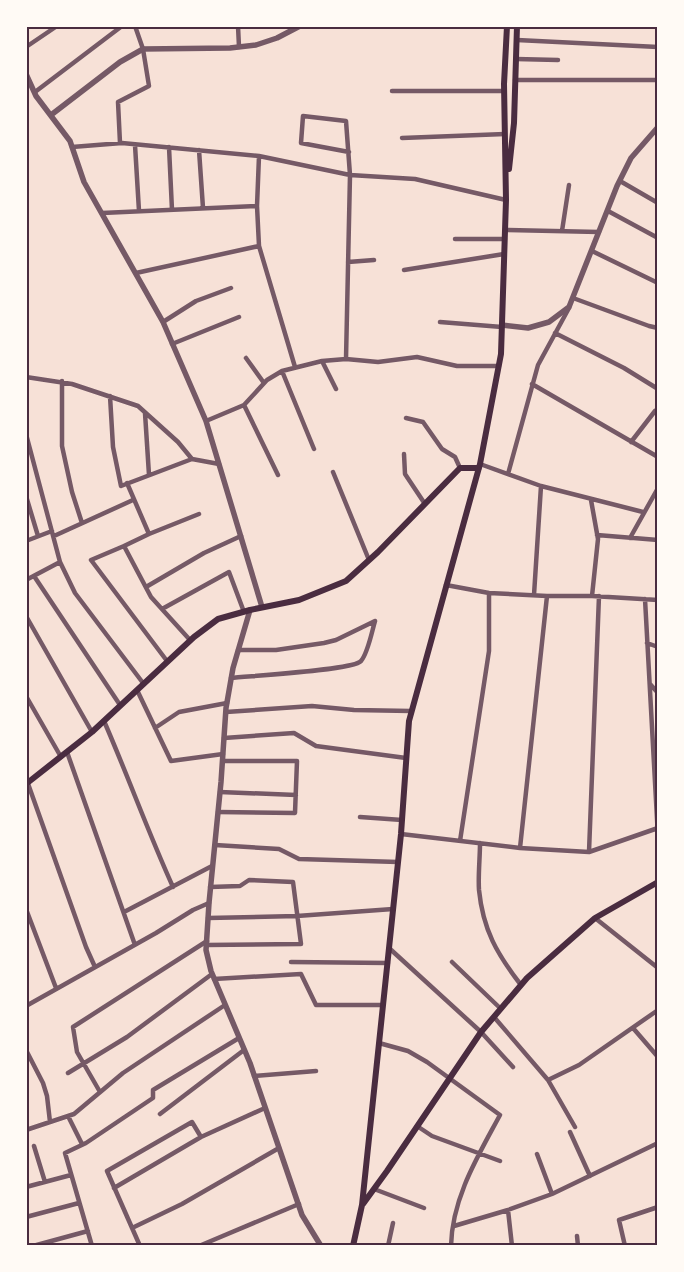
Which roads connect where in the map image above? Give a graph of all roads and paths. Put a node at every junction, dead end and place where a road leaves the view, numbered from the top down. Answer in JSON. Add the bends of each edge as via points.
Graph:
{"nodes":[{"id":1,"x":57,"y":26,"type":"edge"},
{"id":2,"x":122,"y":26,"type":"edge"},
{"id":3,"x":135,"y":26,"type":"edge"},
{"id":4,"x":238,"y":26,"type":"edge"},
{"id":5,"x":300,"y":26,"type":"edge"},
{"id":6,"x":507,"y":26,"type":"edge"},
{"id":7,"x":518,"y":26,"type":"edge"},
{"id":8,"x":517,"y":40,"type":"junction"},
{"id":9,"x":26,"y":47,"type":"edge"},
{"id":10,"x":239,"y":47,"type":"junction"},
{"id":11,"x":658,"y":47,"type":"edge"},
{"id":12,"x":143,"y":49,"type":"junction"},
{"id":13,"x":516,"y":59,"type":"junction"},
{"id":14,"x":558,"y":60,"type":"dead end"},
{"id":15,"x":26,"y":74,"type":"edge"},
{"id":16,"x":515,"y":80,"type":"junction"},
{"id":17,"x":658,"y":80,"type":"edge"},
{"id":18,"x":392,"y":91,"type":"dead end"},
{"id":19,"x":35,"y":92,"type":"junction"},
{"id":20,"x":504,"y":92,"type":"junction"},
{"id":21,"x":51,"y":115,"type":"junction"},
{"id":22,"x":657,"y":129,"type":"edge"},
{"id":23,"x":505,"y":134,"type":"junction"},
{"id":24,"x":402,"y":138,"type":"dead end"},
{"id":25,"x":120,"y":144,"type":"junction"},
{"id":26,"x":135,"y":145,"type":"junction"},
{"id":27,"x":72,"y":147,"type":"junction"},
{"id":28,"x":169,"y":148,"type":"junction"},
{"id":29,"x":199,"y":150,"type":"junction"},
{"id":30,"x":349,"y":152,"type":"junction"},
{"id":31,"x":259,"y":156,"type":"junction"},
{"id":32,"x":350,"y":175,"type":"junction"},
{"id":33,"x":620,"y":181,"type":"junction"},
{"id":34,"x":569,"y":185,"type":"dead end"},
{"id":35,"x":506,"y":200,"type":"junction"},
{"id":36,"x":658,"y":203,"type":"edge"},
{"id":37,"x":257,"y":206,"type":"junction"},
{"id":38,"x":203,"y":208,"type":"junction"},
{"id":39,"x":172,"y":210,"type":"junction"},
{"id":40,"x":138,"y":211,"type":"junction"},
{"id":41,"x":608,"y":211,"type":"junction"},
{"id":42,"x":102,"y":213,"type":"junction"},
{"id":43,"x":505,"y":230,"type":"junction"},
{"id":44,"x":562,"y":231,"type":"junction"},
{"id":45,"x":599,"y":232,"type":"junction"},
{"id":46,"x":658,"y":238,"type":"edge"},
{"id":47,"x":455,"y":239,"type":"dead end"},
{"id":48,"x":505,"y":239,"type":"junction"},
{"id":49,"x":259,"y":246,"type":"junction"},
{"id":50,"x":592,"y":251,"type":"junction"},
{"id":51,"x":504,"y":254,"type":"junction"},
{"id":52,"x":374,"y":260,"type":"dead end"},
{"id":53,"x":348,"y":262,"type":"junction"},
{"id":54,"x":404,"y":270,"type":"dead end"},
{"id":55,"x":136,"y":273,"type":"junction"},
{"id":56,"x":658,"y":283,"type":"edge"},
{"id":57,"x":231,"y":288,"type":"dead end"},
{"id":58,"x":573,"y":298,"type":"junction"},
{"id":59,"x":569,"y":307,"type":"junction"},
{"id":60,"x":239,"y":317,"type":"dead end"},
{"id":61,"x":163,"y":322,"type":"junction"},
{"id":62,"x":440,"y":322,"type":"dead end"},
{"id":63,"x":502,"y":326,"type":"junction"},
{"id":64,"x":658,"y":328,"type":"edge"},
{"id":65,"x":556,"y":333,"type":"junction"},
{"id":66,"x":172,"y":344,"type":"junction"},
{"id":67,"x":246,"y":358,"type":"dead end"},
{"id":68,"x":346,"y":359,"type":"junction"},
{"id":69,"x":322,"y":362,"type":"junction"},
{"id":70,"x":499,"y":366,"type":"junction"},
{"id":71,"x":295,"y":367,"type":"junction"},
{"id":72,"x":282,"y":371,"type":"junction"},
{"id":73,"x":26,"y":377,"type":"edge"},
{"id":74,"x":62,"y":381,"type":"junction"},
{"id":75,"x":264,"y":383,"type":"junction"},
{"id":76,"x":532,"y":384,"type":"junction"},
{"id":77,"x":336,"y":389,"type":"dead end"},
{"id":78,"x":658,"y":389,"type":"edge"},
{"id":79,"x":110,"y":396,"type":"junction"},
{"id":80,"x":244,"y":405,"type":"junction"},
{"id":81,"x":656,"y":411,"type":"dead end"},
{"id":82,"x":145,"y":413,"type":"junction"},
{"id":83,"x":406,"y":418,"type":"dead end"},
{"id":84,"x":206,"y":421,"type":"junction"},
{"id":85,"x":26,"y":434,"type":"edge"},
{"id":86,"x":631,"y":442,"type":"junction"},
{"id":87,"x":314,"y":449,"type":"dead end"},
{"id":88,"x":404,"y":454,"type":"dead end"},
{"id":89,"x":657,"y":456,"type":"edge"},
{"id":90,"x":192,"y":459,"type":"junction"},
{"id":91,"x":219,"y":464,"type":"junction"},
{"id":92,"x":480,"y":466,"type":"junction"},
{"id":93,"x":460,"y":468,"type":"junction"},
{"id":94,"x":333,"y":472,"type":"dead end"},
{"id":95,"x":508,"y":474,"type":"junction"},
{"id":96,"x":149,"y":475,"type":"junction"},
{"id":97,"x":278,"y":475,"type":"dead end"},
{"id":98,"x":127,"y":483,"type":"junction"},
{"id":99,"x":541,"y":486,"type":"junction"},
{"id":100,"x":658,"y":488,"type":"edge"},
{"id":101,"x":26,"y":496,"type":"edge"},
{"id":102,"x":133,"y":500,"type":"junction"},
{"id":103,"x":590,"y":500,"type":"junction"},
{"id":104,"x":425,"y":504,"type":"junction"},
{"id":105,"x":29,"y":510,"type":"edge"},
{"id":106,"x":643,"y":512,"type":"junction"},
{"id":107,"x":199,"y":514,"type":"dead end"},
{"id":108,"x":82,"y":523,"type":"junction"},
{"id":109,"x":53,"y":534,"type":"junction"},
{"id":110,"x":150,"y":534,"type":"junction"},
{"id":111,"x":597,"y":535,"type":"junction"},
{"id":112,"x":38,"y":536,"type":"junction"},
{"id":113,"x":241,"y":536,"type":"junction"},
{"id":114,"x":630,"y":538,"type":"junction"},
{"id":115,"x":658,"y":540,"type":"edge"},
{"id":116,"x":26,"y":541,"type":"edge"},
{"id":117,"x":124,"y":546,"type":"junction"},
{"id":118,"x":369,"y":560,"type":"junction"},
{"id":119,"x":60,"y":562,"type":"junction"},
{"id":120,"x":34,"y":576,"type":"junction"},
{"id":121,"x":26,"y":580,"type":"edge"},
{"id":122,"x":446,"y":585,"type":"junction"},
{"id":123,"x":146,"y":587,"type":"junction"},
{"id":124,"x":489,"y":593,"type":"junction"},
{"id":125,"x":534,"y":595,"type":"junction"},
{"id":126,"x":547,"y":596,"type":"junction"},
{"id":127,"x":592,"y":596,"type":"junction"},
{"id":128,"x":599,"y":596,"type":"junction"},
{"id":129,"x":645,"y":599,"type":"junction"},
{"id":130,"x":658,"y":600,"type":"edge"},
{"id":131,"x":262,"y":607,"type":"junction"},
{"id":132,"x":162,"y":609,"type":"junction"},
{"id":133,"x":247,"y":610,"type":"junction"},
{"id":134,"x":26,"y":616,"type":"edge"},
{"id":135,"x":190,"y":640,"type":"junction"},
{"id":136,"x":647,"y":643,"type":"junction"},
{"id":137,"x":658,"y":647,"type":"edge"},
{"id":138,"x":238,"y":650,"type":"junction"},
{"id":139,"x":167,"y":661,"type":"junction"},
{"id":140,"x":231,"y":678,"type":"junction"},
{"id":141,"x":143,"y":683,"type":"junction"},
{"id":142,"x":650,"y":684,"type":"junction"},
{"id":143,"x":136,"y":690,"type":"junction"},
{"id":144,"x":658,"y":693,"type":"edge"},
{"id":145,"x":26,"y":696,"type":"edge"},
{"id":146,"x":227,"y":704,"type":"junction"},
{"id":147,"x":120,"y":705,"type":"junction"},
{"id":148,"x":411,"y":711,"type":"junction"},
{"id":149,"x":226,"y":712,"type":"junction"},
{"id":150,"x":104,"y":721,"type":"junction"},
{"id":151,"x":155,"y":728,"type":"junction"},
{"id":152,"x":92,"y":732,"type":"junction"},
{"id":153,"x":224,"y":738,"type":"junction"},
{"id":154,"x":67,"y":752,"type":"junction"},
{"id":155,"x":223,"y":754,"type":"junction"},
{"id":156,"x":61,"y":757,"type":"junction"},
{"id":157,"x":406,"y":758,"type":"junction"},
{"id":158,"x":223,"y":761,"type":"junction"},
{"id":159,"x":27,"y":781,"type":"edge"},
{"id":160,"x":220,"y":792,"type":"junction"},
{"id":161,"x":296,"y":795,"type":"junction"},
{"id":162,"x":218,"y":812,"type":"junction"},
{"id":163,"x":360,"y":816,"type":"dead end"},
{"id":164,"x":402,"y":820,"type":"junction"},
{"id":165,"x":657,"y":828,"type":"edge"},
{"id":166,"x":401,"y":834,"type":"junction"},
{"id":167,"x":658,"y":837,"type":"edge"},
{"id":168,"x":460,"y":841,"type":"junction"},
{"id":169,"x":480,"y":843,"type":"junction"},
{"id":170,"x":215,"y":845,"type":"junction"},
{"id":171,"x":520,"y":848,"type":"junction"},
{"id":172,"x":589,"y":852,"type":"junction"},
{"id":173,"x":398,"y":862,"type":"junction"},
{"id":174,"x":212,"y":866,"type":"junction"},
{"id":175,"x":658,"y":882,"type":"edge"},
{"id":176,"x":173,"y":887,"type":"junction"},
{"id":177,"x":210,"y":887,"type":"junction"},
{"id":178,"x":208,"y":902,"type":"junction"},
{"id":179,"x":393,"y":909,"type":"junction"},
{"id":180,"x":26,"y":910,"type":"edge"},
{"id":181,"x":124,"y":912,"type":"junction"},
{"id":182,"x":297,"y":916,"type":"junction"},
{"id":183,"x":208,"y":918,"type":"junction"},
{"id":184,"x":595,"y":918,"type":"junction"},
{"id":185,"x":206,"y":943,"type":"junction"},
{"id":186,"x":135,"y":945,"type":"junction"},
{"id":187,"x":389,"y":948,"type":"junction"},
{"id":188,"x":291,"y":962,"type":"dead end"},
{"id":189,"x":452,"y":962,"type":"dead end"},
{"id":190,"x":388,"y":963,"type":"junction"},
{"id":191,"x":95,"y":967,"type":"junction"},
{"id":192,"x":658,"y":968,"type":"edge"},
{"id":193,"x":213,"y":977,"type":"junction"},
{"id":194,"x":521,"y":985,"type":"junction"},
{"id":195,"x":56,"y":988,"type":"junction"},
{"id":196,"x":383,"y":1004,"type":"junction"},
{"id":197,"x":225,"y":1005,"type":"junction"},
{"id":198,"x":26,"y":1006,"type":"edge"},
{"id":199,"x":501,"y":1009,"type":"junction"},
{"id":200,"x":658,"y":1010,"type":"edge"},
{"id":201,"x":494,"y":1017,"type":"junction"},
{"id":202,"x":633,"y":1028,"type":"junction"},
{"id":203,"x":481,"y":1032,"type":"junction"},
{"id":204,"x":239,"y":1038,"type":"junction"},
{"id":205,"x":379,"y":1043,"type":"junction"},
{"id":206,"x":26,"y":1050,"type":"edge"},
{"id":207,"x":244,"y":1050,"type":"junction"},
{"id":208,"x":658,"y":1057,"type":"edge"},
{"id":209,"x":84,"y":1064,"type":"junction"},
{"id":210,"x":513,"y":1067,"type":"dead end"},
{"id":211,"x":316,"y":1071,"type":"dead end"},
{"id":212,"x":68,"y":1073,"type":"dead end"},
{"id":213,"x":254,"y":1076,"type":"junction"},
{"id":214,"x":450,"y":1078,"type":"junction"},
{"id":215,"x":548,"y":1080,"type":"junction"},
{"id":216,"x":100,"y":1092,"type":"junction"},
{"id":217,"x":265,"y":1108,"type":"junction"},
{"id":218,"x":160,"y":1114,"type":"dead end"},
{"id":219,"x":68,"y":1116,"type":"junction"},
{"id":220,"x":50,"y":1122,"type":"junction"},
{"id":221,"x":418,"y":1126,"type":"junction"},
{"id":222,"x":575,"y":1127,"type":"dead end"},
{"id":223,"x":26,"y":1130,"type":"edge"},
{"id":224,"x":570,"y":1132,"type":"dead end"},
{"id":225,"x":202,"y":1137,"type":"junction"},
{"id":226,"x":658,"y":1143,"type":"edge"},
{"id":227,"x":82,"y":1144,"type":"junction"},
{"id":228,"x":34,"y":1146,"type":"dead end"},
{"id":229,"x":279,"y":1148,"type":"junction"},
{"id":230,"x":480,"y":1153,"type":"junction"},
{"id":231,"x":537,"y":1154,"type":"dead end"},
{"id":232,"x":500,"y":1160,"type":"dead end"},
{"id":233,"x":71,"y":1175,"type":"junction"},
{"id":234,"x":590,"y":1176,"type":"junction"},
{"id":235,"x":45,"y":1182,"type":"junction"},
{"id":236,"x":26,"y":1187,"type":"edge"},
{"id":237,"x":114,"y":1188,"type":"junction"},
{"id":238,"x":374,"y":1189,"type":"junction"},
{"id":239,"x":552,"y":1194,"type":"junction"},
{"id":240,"x":79,"y":1203,"type":"junction"},
{"id":241,"x":299,"y":1204,"type":"junction"},
{"id":242,"x":362,"y":1205,"type":"junction"},
{"id":243,"x":658,"y":1207,"type":"edge"},
{"id":244,"x":424,"y":1208,"type":"dead end"},
{"id":245,"x":508,"y":1210,"type":"junction"},
{"id":246,"x":26,"y":1217,"type":"edge"},
{"id":247,"x":393,"y":1223,"type":"dead end"},
{"id":248,"x":454,"y":1226,"type":"junction"},
{"id":249,"x":132,"y":1228,"type":"junction"},
{"id":250,"x":88,"y":1232,"type":"junction"},
{"id":251,"x":577,"y":1236,"type":"dead end"},
{"id":252,"x":33,"y":1246,"type":"edge"},
{"id":253,"x":92,"y":1246,"type":"edge"},
{"id":254,"x":140,"y":1246,"type":"edge"},
{"id":255,"x":200,"y":1246,"type":"edge"},
{"id":256,"x":321,"y":1246,"type":"edge"},
{"id":257,"x":353,"y":1246,"type":"edge"},
{"id":258,"x":388,"y":1246,"type":"edge"},
{"id":259,"x":451,"y":1246,"type":"edge"},
{"id":260,"x":512,"y":1246,"type":"edge"},
{"id":261,"x":578,"y":1246,"type":"edge"},
{"id":262,"x":625,"y":1246,"type":"edge"}],
"edges":[{"from":1,"to":9,"type":"street"},
{"from":2,"to":19,"type":"street"},
{"from":3,"to":12,"type":"street"},
{"from":4,"to":10,"type":"street"},
{"from":5,"to":10,"type":"street","via":[[277,38]]},
{"from":6,"to":20,"type":"main road"},
{"from":7,"to":8,"type":"main road"},
{"from":8,"to":11,"type":"street"},
{"from":8,"to":13,"type":"main road"},
{"from":10,"to":12,"type":"street"},
{"from":12,"to":21,"type":"street","via":[[120,62]]},
{"from":12,"to":25,"type":"street","via":[[149,86],[118,102]]},
{"from":13,"to":14,"type":"street"},
{"from":13,"to":16,"type":"main road"},
{"from":15,"to":19,"type":"street"},
{"from":16,"to":17,"type":"street"},
{"from":16,"to":35,"type":"main road"},
{"from":18,"to":20,"type":"street"},
{"from":19,"to":21,"type":"street"},
{"from":20,"to":23,"type":"main road"},
{"from":21,"to":27,"type":"street"},
{"from":22,"to":33,"type":"street","via":[[632,158]]},
{"from":23,"to":24,"type":"street"},
{"from":23,"to":35,"type":"main road"},
{"from":25,"to":26,"type":"street"},
{"from":25,"to":27,"type":"street"},
{"from":26,"to":28,"type":"street"},
{"from":26,"to":40,"type":"street"},
{"from":27,"to":42,"type":"street","via":[[84,182]]},
{"from":28,"to":29,"type":"street"},
{"from":28,"to":39,"type":"street"},
{"from":29,"to":31,"type":"street"},
{"from":29,"to":38,"type":"street"},
{"from":30,"to":30,"type":"street","via":[[301,143],[303,116],[346,121]]},
{"from":30,"to":32,"type":"street"},
{"from":31,"to":32,"type":"street"},
{"from":31,"to":37,"type":"street"},
{"from":32,"to":35,"type":"street","via":[[414,180]]},
{"from":32,"to":53,"type":"street"},
{"from":33,"to":36,"type":"street"},
{"from":33,"to":41,"type":"street"},
{"from":34,"to":44,"type":"street"},
{"from":35,"to":43,"type":"main road"},
{"from":37,"to":38,"type":"street"},
{"from":37,"to":49,"type":"street"},
{"from":38,"to":39,"type":"street"},
{"from":39,"to":40,"type":"street"},
{"from":40,"to":42,"type":"street"},
{"from":41,"to":45,"type":"street"},
{"from":41,"to":46,"type":"street"},
{"from":42,"to":55,"type":"street"},
{"from":43,"to":44,"type":"street"},
{"from":43,"to":48,"type":"main road"},
{"from":44,"to":45,"type":"street"},
{"from":45,"to":50,"type":"street"},
{"from":47,"to":48,"type":"street"},
{"from":48,"to":51,"type":"main road"},
{"from":49,"to":55,"type":"street"},
{"from":49,"to":71,"type":"street"},
{"from":50,"to":56,"type":"street"},
{"from":50,"to":58,"type":"street"},
{"from":51,"to":54,"type":"street"},
{"from":51,"to":63,"type":"main road"},
{"from":52,"to":53,"type":"street"},
{"from":53,"to":68,"type":"street"},
{"from":55,"to":61,"type":"street"},
{"from":57,"to":61,"type":"street","via":[[196,301]]},
{"from":58,"to":59,"type":"street"},
{"from":58,"to":64,"type":"street"},
{"from":59,"to":63,"type":"street","via":[[550,322],[528,328]]},
{"from":59,"to":65,"type":"street"},
{"from":60,"to":66,"type":"street"},
{"from":61,"to":66,"type":"street"},
{"from":62,"to":63,"type":"street"},
{"from":63,"to":70,"type":"main road"},
{"from":65,"to":76,"type":"street","via":[[538,365]]},
{"from":65,"to":78,"type":"street"},
{"from":66,"to":84,"type":"street"},
{"from":67,"to":75,"type":"street"},
{"from":68,"to":69,"type":"street"},
{"from":68,"to":70,"type":"street","via":[[378,362],[417,357],[457,366]]},
{"from":69,"to":71,"type":"street"},
{"from":69,"to":77,"type":"street"},
{"from":70,"to":92,"type":"main road"},
{"from":71,"to":72,"type":"street"},
{"from":72,"to":75,"type":"street"},
{"from":72,"to":87,"type":"street"},
{"from":73,"to":74,"type":"street"},
{"from":74,"to":79,"type":"street"},
{"from":74,"to":108,"type":"street","via":[[62,446]]},
{"from":75,"to":80,"type":"street"},
{"from":76,"to":86,"type":"street"},
{"from":76,"to":95,"type":"street"},
{"from":79,"to":82,"type":"street","via":[[138,406]]},
{"from":79,"to":98,"type":"street","via":[[113,447],[121,486]]},
{"from":80,"to":84,"type":"street"},
{"from":80,"to":97,"type":"street"},
{"from":81,"to":86,"type":"street"},
{"from":82,"to":90,"type":"street"},
{"from":82,"to":96,"type":"street"},
{"from":83,"to":93,"type":"street","via":[[423,422],[442,449],[455,457]]},
{"from":84,"to":91,"type":"street"},
{"from":85,"to":109,"type":"street"},
{"from":86,"to":89,"type":"street"},
{"from":88,"to":104,"type":"street","via":[[406,474]]},
{"from":90,"to":91,"type":"street"},
{"from":90,"to":96,"type":"street"},
{"from":91,"to":113,"type":"street"},
{"from":92,"to":93,"type":"main road"},
{"from":92,"to":95,"type":"street"},
{"from":92,"to":122,"type":"main road"},
{"from":93,"to":104,"type":"main road"},
{"from":94,"to":118,"type":"street"},
{"from":95,"to":99,"type":"street"},
{"from":96,"to":98,"type":"street"},
{"from":98,"to":102,"type":"street"},
{"from":99,"to":103,"type":"street"},
{"from":99,"to":125,"type":"street"},
{"from":100,"to":106,"type":"street"},
{"from":101,"to":105,"type":"street"},
{"from":102,"to":108,"type":"street"},
{"from":102,"to":110,"type":"street"},
{"from":103,"to":106,"type":"street"},
{"from":103,"to":111,"type":"street"},
{"from":104,"to":118,"type":"main road"},
{"from":105,"to":112,"type":"street"},
{"from":106,"to":114,"type":"street"},
{"from":107,"to":110,"type":"street"},
{"from":108,"to":109,"type":"street"},
{"from":109,"to":112,"type":"street"},
{"from":109,"to":119,"type":"street"},
{"from":110,"to":117,"type":"street"},
{"from":111,"to":114,"type":"street"},
{"from":111,"to":127,"type":"street"},
{"from":112,"to":116,"type":"street"},
{"from":113,"to":123,"type":"street","via":[[204,553]]},
{"from":113,"to":131,"type":"street"},
{"from":114,"to":115,"type":"street"},
{"from":117,"to":123,"type":"street"},
{"from":117,"to":139,"type":"street","via":[[91,560]]},
{"from":118,"to":131,"type":"main road","via":[[346,581],[299,600]]},
{"from":119,"to":120,"type":"street"},
{"from":119,"to":141,"type":"street","via":[[75,593]]},
{"from":120,"to":121,"type":"street"},
{"from":120,"to":147,"type":"street"},
{"from":122,"to":124,"type":"street"},
{"from":122,"to":148,"type":"main road"},
{"from":123,"to":132,"type":"street"},
{"from":124,"to":125,"type":"street"},
{"from":124,"to":168,"type":"street","via":[[489,651]]},
{"from":125,"to":126,"type":"street"},
{"from":126,"to":127,"type":"street"},
{"from":126,"to":171,"type":"street"},
{"from":127,"to":128,"type":"street"},
{"from":128,"to":129,"type":"street"},
{"from":128,"to":172,"type":"street"},
{"from":129,"to":130,"type":"street"},
{"from":129,"to":136,"type":"street"},
{"from":131,"to":133,"type":"main road"},
{"from":132,"to":133,"type":"street","via":[[229,572]]},
{"from":132,"to":135,"type":"street"},
{"from":133,"to":135,"type":"main road","via":[[218,620]]},
{"from":133,"to":138,"type":"street"},
{"from":134,"to":152,"type":"street"},
{"from":135,"to":139,"type":"main road"},
{"from":136,"to":137,"type":"street"},
{"from":136,"to":142,"type":"street"},
{"from":138,"to":140,"type":"street"},
{"from":138,"to":140,"type":"street","via":[[276,650],[324,643],[375,621],[358,664]]},
{"from":139,"to":141,"type":"main road"},
{"from":140,"to":146,"type":"street"},
{"from":141,"to":143,"type":"main road"},
{"from":142,"to":144,"type":"street"},
{"from":142,"to":165,"type":"street"},
{"from":143,"to":147,"type":"main road"},
{"from":143,"to":151,"type":"street"},
{"from":145,"to":156,"type":"street"},
{"from":146,"to":149,"type":"street"},
{"from":146,"to":151,"type":"street","via":[[179,712]]},
{"from":147,"to":150,"type":"main road"},
{"from":148,"to":149,"type":"street","via":[[312,706]]},
{"from":148,"to":157,"type":"main road"},
{"from":149,"to":153,"type":"street"},
{"from":150,"to":152,"type":"main road"},
{"from":150,"to":176,"type":"street"},
{"from":151,"to":155,"type":"street","via":[[171,761]]},
{"from":152,"to":154,"type":"main road"},
{"from":153,"to":155,"type":"street"},
{"from":153,"to":157,"type":"street","via":[[294,733],[316,746]]},
{"from":154,"to":156,"type":"main road"},
{"from":154,"to":181,"type":"street"},
{"from":155,"to":158,"type":"street"},
{"from":156,"to":159,"type":"main road"},
{"from":157,"to":164,"type":"main road"},
{"from":158,"to":160,"type":"street"},
{"from":158,"to":161,"type":"street","via":[[297,761]]},
{"from":159,"to":191,"type":"street"},
{"from":160,"to":161,"type":"street"},
{"from":160,"to":162,"type":"street"},
{"from":161,"to":162,"type":"street","via":[[295,813]]},
{"from":162,"to":170,"type":"street"},
{"from":163,"to":164,"type":"street"},
{"from":164,"to":166,"type":"main road"},
{"from":165,"to":167,"type":"street"},
{"from":165,"to":172,"type":"street"},
{"from":166,"to":168,"type":"street"},
{"from":166,"to":173,"type":"main road"},
{"from":168,"to":169,"type":"street"},
{"from":169,"to":171,"type":"street"},
{"from":169,"to":194,"type":"street","via":[[479,889],[486,921],[493,944]]},
{"from":170,"to":173,"type":"street","via":[[278,849],[299,859]]},
{"from":170,"to":174,"type":"street"},
{"from":171,"to":172,"type":"street"},
{"from":173,"to":179,"type":"main road"},
{"from":174,"to":176,"type":"street"},
{"from":174,"to":177,"type":"street"},
{"from":175,"to":184,"type":"main road"},
{"from":176,"to":181,"type":"street"},
{"from":177,"to":178,"type":"street"},
{"from":177,"to":182,"type":"street","via":[[240,886],[249,880],[293,882]]},
{"from":178,"to":183,"type":"street"},
{"from":178,"to":186,"type":"street"},
{"from":179,"to":182,"type":"street"},
{"from":179,"to":187,"type":"main road"},
{"from":180,"to":195,"type":"street"},
{"from":181,"to":186,"type":"street"},
{"from":182,"to":183,"type":"street"},
{"from":182,"to":185,"type":"street","via":[[301,944]]},
{"from":183,"to":185,"type":"street"},
{"from":184,"to":192,"type":"street"},
{"from":184,"to":194,"type":"main road"},
{"from":185,"to":193,"type":"street"},
{"from":185,"to":209,"type":"street","via":[[73,1027],[77,1052]]},
{"from":186,"to":191,"type":"street"},
{"from":187,"to":190,"type":"main road"},
{"from":187,"to":203,"type":"street"},
{"from":188,"to":190,"type":"street"},
{"from":189,"to":199,"type":"street"},
{"from":190,"to":196,"type":"main road"},
{"from":191,"to":195,"type":"street"},
{"from":193,"to":196,"type":"street","via":[[301,974],[316,1005]]},
{"from":193,"to":197,"type":"street"},
{"from":193,"to":209,"type":"street"},
{"from":194,"to":199,"type":"main road"},
{"from":195,"to":198,"type":"street"},
{"from":196,"to":205,"type":"main road"},
{"from":197,"to":204,"type":"street"},
{"from":197,"to":216,"type":"street"},
{"from":199,"to":201,"type":"main road"},
{"from":200,"to":202,"type":"street"},
{"from":201,"to":203,"type":"main road"},
{"from":201,"to":215,"type":"street"},
{"from":202,"to":208,"type":"street"},
{"from":202,"to":215,"type":"street","via":[[579,1065]]},
{"from":203,"to":210,"type":"street"},
{"from":203,"to":214,"type":"main road"},
{"from":204,"to":207,"type":"street"},
{"from":204,"to":227,"type":"street","via":[[152,1090],[153,1098]]},
{"from":205,"to":214,"type":"street","via":[[408,1051]]},
{"from":205,"to":242,"type":"main road"},
{"from":206,"to":220,"type":"street","via":[[43,1083]]},
{"from":207,"to":213,"type":"street"},
{"from":207,"to":218,"type":"street"},
{"from":209,"to":212,"type":"street"},
{"from":209,"to":216,"type":"street"},
{"from":211,"to":213,"type":"street"},
{"from":213,"to":217,"type":"street"},
{"from":214,"to":221,"type":"main road"},
{"from":214,"to":230,"type":"street","via":[[500,1115]]},
{"from":215,"to":222,"type":"street"},
{"from":216,"to":219,"type":"street"},
{"from":217,"to":225,"type":"street"},
{"from":217,"to":229,"type":"street"},
{"from":219,"to":220,"type":"street"},
{"from":219,"to":227,"type":"street"},
{"from":220,"to":223,"type":"street"},
{"from":221,"to":230,"type":"street","via":[[432,1136]]},
{"from":221,"to":238,"type":"main road"},
{"from":224,"to":234,"type":"street"},
{"from":225,"to":237,"type":"street"},
{"from":225,"to":237,"type":"street","via":[[192,1122],[107,1171]]},
{"from":226,"to":234,"type":"street"},
{"from":227,"to":233,"type":"street","via":[[65,1153]]},
{"from":228,"to":235,"type":"street"},
{"from":229,"to":241,"type":"street"},
{"from":229,"to":249,"type":"street","via":[[182,1204]]},
{"from":230,"to":232,"type":"street"},
{"from":230,"to":248,"type":"street","via":[[468,1174]]},
{"from":231,"to":239,"type":"street"},
{"from":233,"to":235,"type":"street"},
{"from":233,"to":240,"type":"street"},
{"from":234,"to":239,"type":"street"},
{"from":235,"to":236,"type":"street"},
{"from":237,"to":249,"type":"street"},
{"from":238,"to":242,"type":"main road"},
{"from":238,"to":244,"type":"street"},
{"from":239,"to":245,"type":"street"},
{"from":240,"to":246,"type":"street"},
{"from":240,"to":250,"type":"street"},
{"from":241,"to":255,"type":"street"},
{"from":241,"to":256,"type":"street"},
{"from":242,"to":257,"type":"main road"},
{"from":243,"to":262,"type":"street","via":[[619,1220]]},
{"from":245,"to":248,"type":"street"},
{"from":245,"to":260,"type":"street"},
{"from":247,"to":258,"type":"street"},
{"from":248,"to":259,"type":"street"},
{"from":249,"to":254,"type":"street"},
{"from":250,"to":252,"type":"street"},
{"from":250,"to":253,"type":"street"},
{"from":251,"to":261,"type":"street"}]}
